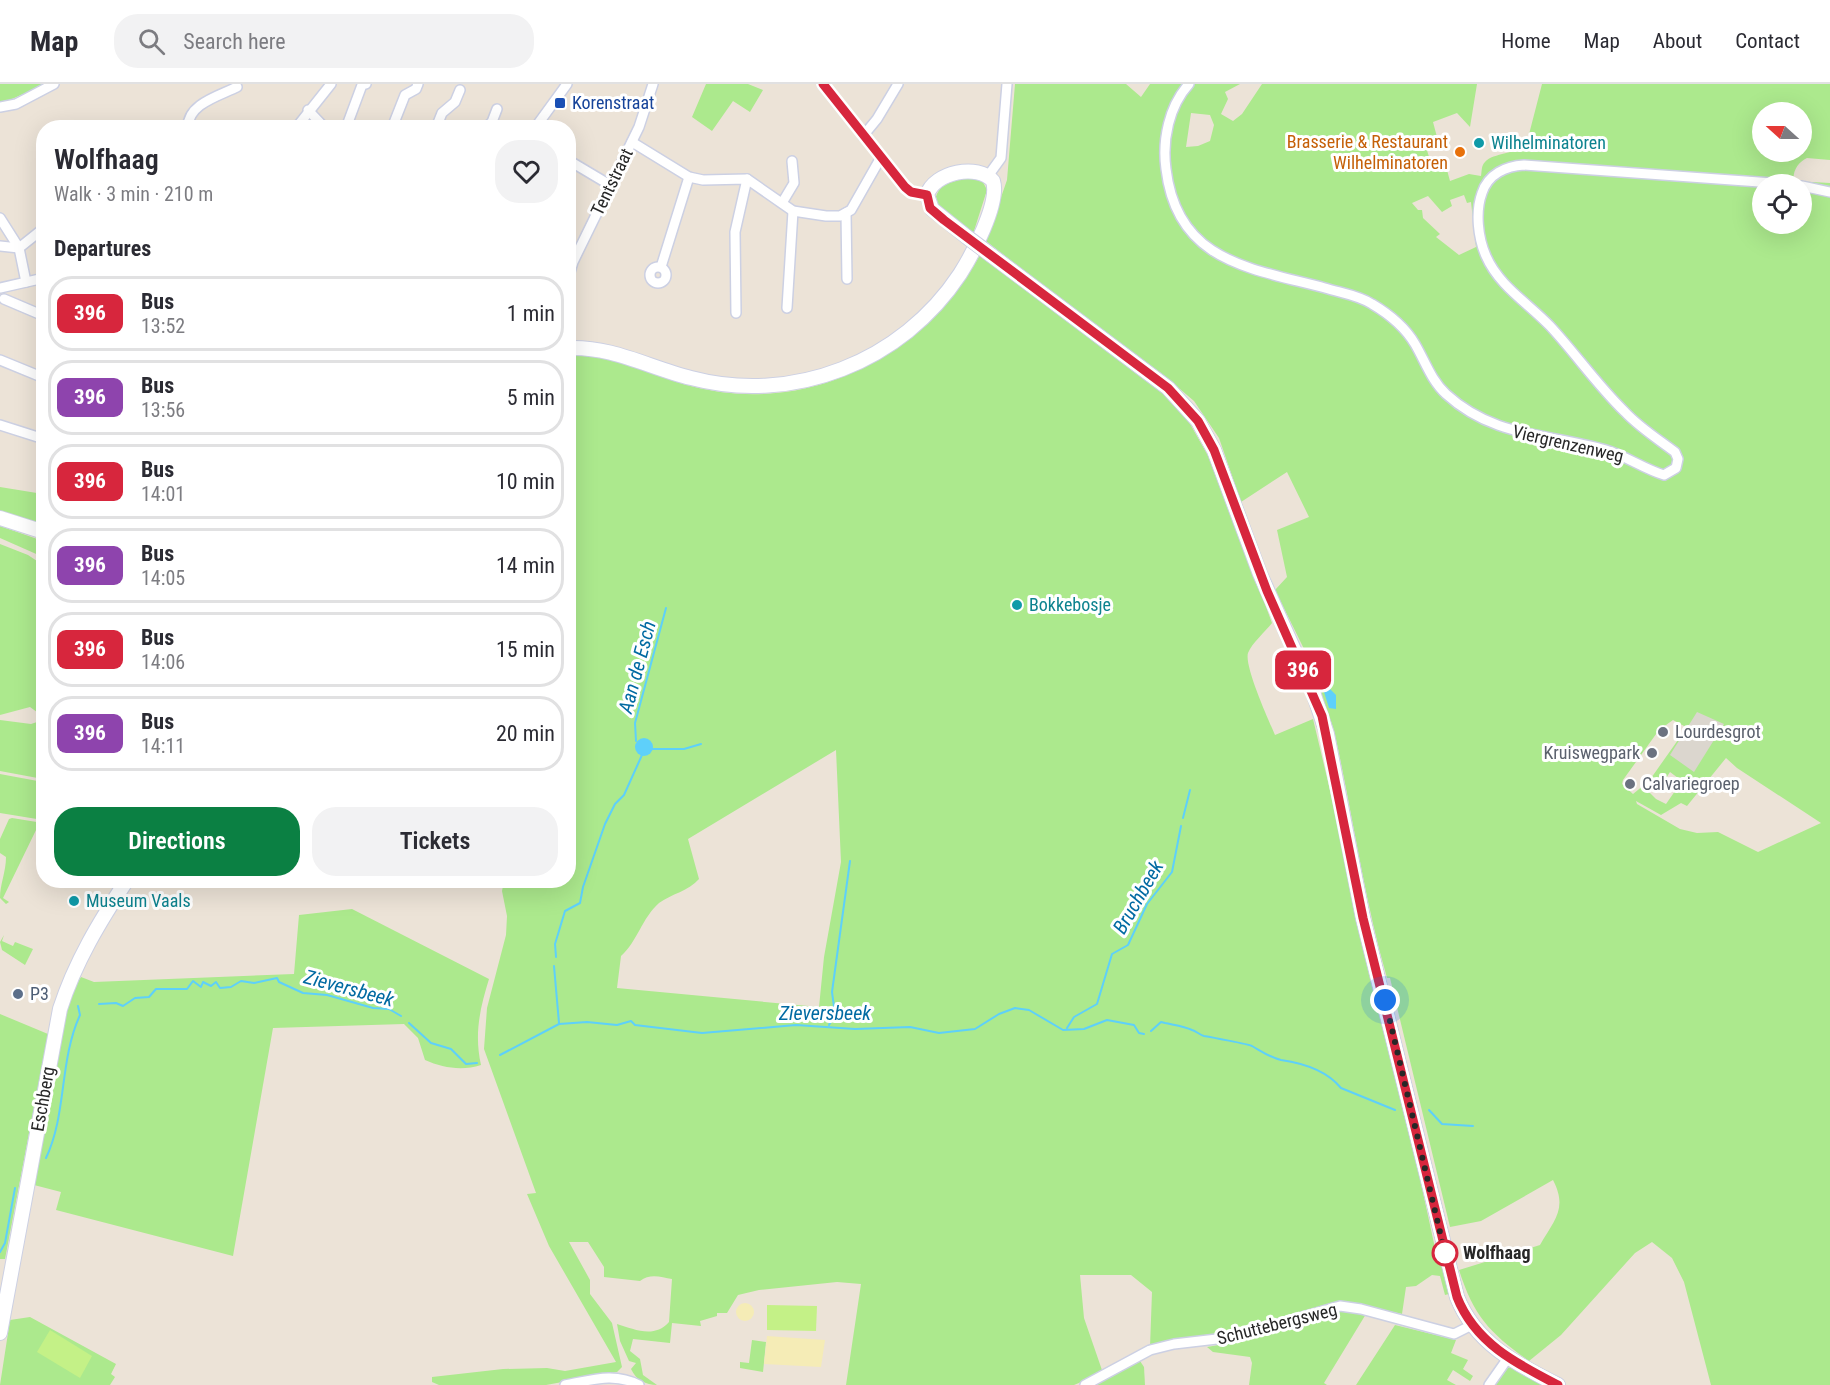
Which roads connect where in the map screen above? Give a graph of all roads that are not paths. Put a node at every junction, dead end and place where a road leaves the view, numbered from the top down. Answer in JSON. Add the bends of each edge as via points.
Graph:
{"nodes":[{"id":1,"x":54,"y":84,"type":"edge"},
{"id":2,"x":331,"y":84,"type":"edge"},
{"id":3,"x":366,"y":84,"type":"edge"},
{"id":4,"x":418,"y":84,"type":"edge"},
{"id":5,"x":567,"y":84,"type":"edge"},
{"id":6,"x":653,"y":84,"type":"edge"},
{"id":7,"x":822,"y":84,"type":"edge"},
{"id":8,"x":898,"y":84,"type":"edge"},
{"id":9,"x":1006,"y":84,"type":"edge"},
{"id":10,"x":1189,"y":84,"type":"edge"},
{"id":11,"x":237,"y":87,"type":"dead end"},
{"id":12,"x":460,"y":90,"type":"dead end"},
{"id":13,"x":0,"y":107,"type":"edge"},
{"id":14,"x":497,"y":109,"type":"dead end"},
{"id":15,"x":308,"y":110,"type":"junction"},
{"id":16,"x":189,"y":120,"type":"edge"},
{"id":17,"x":301,"y":120,"type":"edge"},
{"id":18,"x":318,"y":120,"type":"edge"},
{"id":19,"x":349,"y":120,"type":"edge"},
{"id":20,"x":395,"y":120,"type":"edge"},
{"id":21,"x":439,"y":120,"type":"edge"},
{"id":22,"x":493,"y":120,"type":"edge"},
{"id":23,"x":541,"y":120,"type":"edge"},
{"id":24,"x":863,"y":136,"type":"junction"},
{"id":25,"x":632,"y":142,"type":"junction"},
{"id":26,"x":880,"y":159,"type":"junction"},
{"id":27,"x":792,"y":161,"type":"dead end"},
{"id":28,"x":576,"y":165,"type":"edge"},
{"id":29,"x":988,"y":176,"type":"junction"},
{"id":30,"x":689,"y":177,"type":"junction"},
{"id":31,"x":747,"y":179,"type":"junction"},
{"id":32,"x":1752,"y":181,"type":"edge"},
{"id":33,"x":610,"y":185,"type":"junction"},
{"id":34,"x":1812,"y":188,"type":"edge"},
{"id":35,"x":1830,"y":192,"type":"edge"},
{"id":36,"x":927,"y":195,"type":"junction"},
{"id":37,"x":782,"y":203,"type":"junction"},
{"id":38,"x":793,"y":211,"type":"junction"},
{"id":39,"x":846,"y":213,"type":"junction"},
{"id":40,"x":0,"y":218,"type":"edge"},
{"id":41,"x":36,"y":234,"type":"edge"},
{"id":42,"x":0,"y":246,"type":"edge"},
{"id":43,"x":19,"y":248,"type":"junction"},
{"id":44,"x":576,"y":256,"type":"edge"},
{"id":45,"x":661,"y":267,"type":"dead end"},
{"id":46,"x":847,"y":279,"type":"dead end"},
{"id":47,"x":36,"y":280,"type":"edge"},
{"id":48,"x":26,"y":282,"type":"junction"},
{"id":49,"x":0,"y":288,"type":"edge"},
{"id":50,"x":4,"y":299,"type":"dead end"},
{"id":51,"x":787,"y":308,"type":"dead end"},
{"id":52,"x":36,"y":313,"type":"edge"},
{"id":53,"x":736,"y":314,"type":"dead end"},
{"id":54,"x":576,"y":341,"type":"edge"},
{"id":55,"x":576,"y":348,"type":"edge"},
{"id":56,"x":0,"y":360,"type":"edge"},
{"id":57,"x":647,"y":363,"type":"junction"},
{"id":58,"x":36,"y":375,"type":"edge"},
{"id":59,"x":0,"y":425,"type":"edge"},
{"id":60,"x":36,"y":437,"type":"edge"},
{"id":61,"x":0,"y":518,"type":"edge"},
{"id":62,"x":36,"y":529,"type":"edge"},
{"id":63,"x":122,"y":888,"type":"edge"},
{"id":64,"x":6,"y":1268,"type":"edge"},
{"id":65,"x":1472,"y":1325,"type":"junction"},
{"id":66,"x":0,"y":1333,"type":"edge"},
{"id":67,"x":1508,"y":1358,"type":"junction"},
{"id":68,"x":625,"y":1382,"type":"edge"},
{"id":69,"x":565,"y":1385,"type":"edge"},
{"id":70,"x":639,"y":1385,"type":"edge"},
{"id":71,"x":1085,"y":1385,"type":"edge"},
{"id":72,"x":1490,"y":1385,"type":"edge"},
{"id":73,"x":1558,"y":1385,"type":"edge"}],
"edges":[{"from":1,"to":13,"type":"street","via":[[15,104]]},
{"from":2,"to":15,"type":"street"},
{"from":3,"to":19,"type":"street","via":[[362,85]]},
{"from":4,"to":20,"type":"street","via":[[405,95]]},
{"from":5,"to":23,"type":"street"},
{"from":6,"to":25,"type":"street","name":"Tentstraat"},
{"from":7,"to":24,"type":"street"},
{"from":8,"to":24,"type":"street"},
{"from":9,"to":29,"type":"street","via":[[1001,158]]},
{"from":10,"to":32,"type":"street","name":"Viergrenzenweg","via":[[1170,120],[1165,166],[1176,212],[1206,248],[1243,267],[1373,305],[1408,335],[1443,391],[1495,426],[1599,448],[1664,475],[1676,468],[1675,452],[1624,412],[1491,265],[1480,233],[1482,191],[1501,170],[1524,165]]},
{"from":11,"to":16,"type":"street","via":[[195,108]]},
{"from":12,"to":21,"type":"street"},
{"from":14,"to":22,"type":"street"},
{"from":15,"to":17,"type":"street"},
{"from":15,"to":18,"type":"street"},
{"from":24,"to":26,"type":"street"},
{"from":25,"to":30,"type":"street"},
{"from":25,"to":33,"type":"street","name":"Tentstraat"},
{"from":26,"to":36,"type":"street","via":[[908,190]]},
{"from":26,"to":39,"type":"street"},
{"from":27,"to":37,"type":"street","via":[[794,183]]},
{"from":28,"to":33,"type":"street"},
{"from":29,"to":36,"type":"main road","via":[[975,171],[954,174],[935,183]]},
{"from":29,"to":57,"type":"main road","via":[[994,185],[991,206],[961,273],[929,313],[880,352],[816,378],[765,386],[707,382]]},
{"from":30,"to":31,"type":"street"},
{"from":30,"to":45,"type":"street"},
{"from":31,"to":37,"type":"street"},
{"from":31,"to":53,"type":"street","via":[[735,232]]},
{"from":33,"to":44,"type":"street","name":"Tentstraat"},
{"from":34,"to":35,"type":"street"},
{"from":36,"to":65,"type":"main road","bridge":true,"via":[[930,208],[1168,388],[1198,421],[1217,456],[1267,591],[1322,716],[1363,918],[1451,1277]]},
{"from":37,"to":38,"type":"street"},
{"from":38,"to":39,"type":"street","via":[[826,216]]},
{"from":38,"to":51,"type":"street"},
{"from":39,"to":46,"type":"street"},
{"from":40,"to":43,"type":"street"},
{"from":41,"to":43,"type":"street"},
{"from":42,"to":43,"type":"street"},
{"from":43,"to":48,"type":"street"},
{"from":47,"to":48,"type":"street"},
{"from":48,"to":49,"type":"street"},
{"from":50,"to":52,"type":"street"},
{"from":54,"to":57,"type":"main road","via":[[606,343]]},
{"from":55,"to":57,"type":"main road","via":[[604,350]]},
{"from":56,"to":58,"type":"street"},
{"from":59,"to":60,"type":"street"},
{"from":61,"to":62,"type":"main road"},
{"from":63,"to":64,"type":"main road","name":"Eschberg","via":[[66,988]]},
{"from":64,"to":66,"type":"main road","name":"Eschberg"},
{"from":65,"to":67,"type":"main road"},
{"from":65,"to":71,"type":"street","name":"Schuttebergsweg","via":[[1454,1334],[1340,1306],[1234,1337],[1160,1347]]},
{"from":67,"to":72,"type":"street"},
{"from":67,"to":73,"type":"main road"},
{"from":68,"to":69,"type":"street","via":[[612,1377]]},
{"from":68,"to":70,"type":"street"}]}
